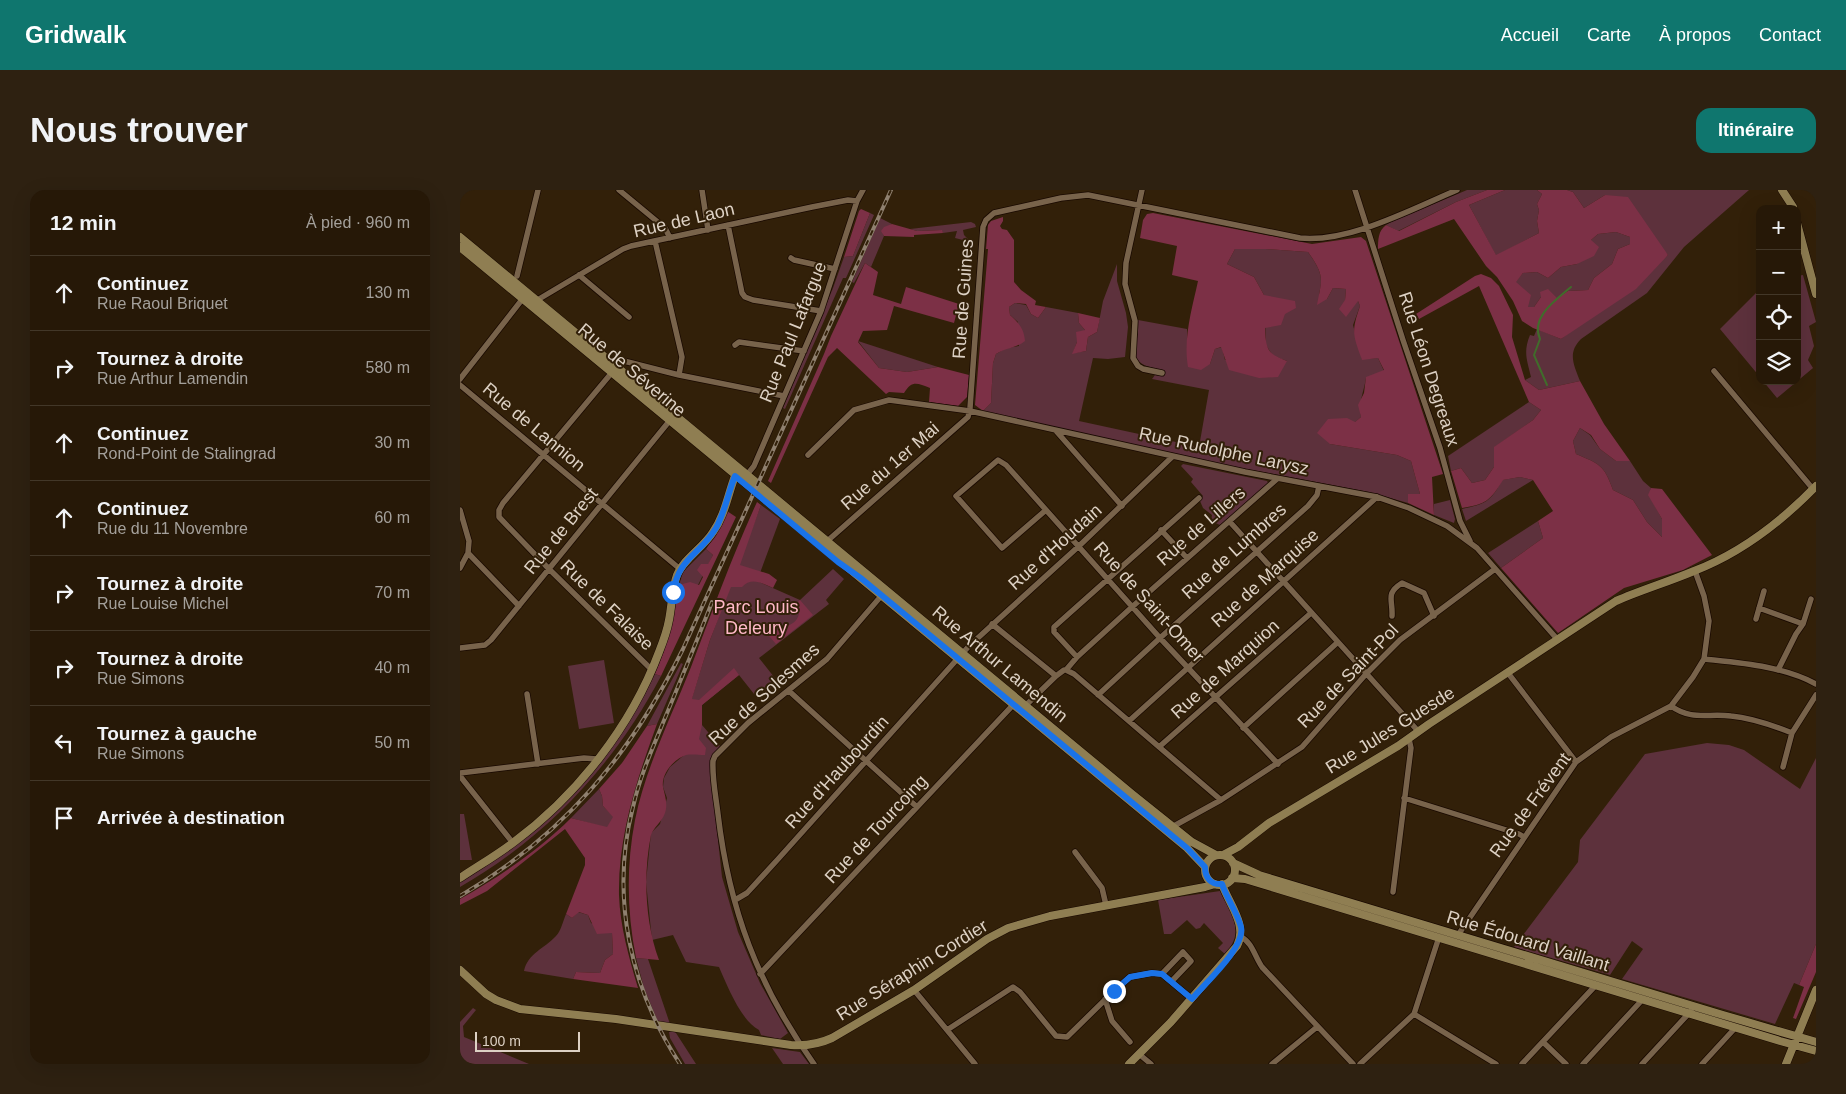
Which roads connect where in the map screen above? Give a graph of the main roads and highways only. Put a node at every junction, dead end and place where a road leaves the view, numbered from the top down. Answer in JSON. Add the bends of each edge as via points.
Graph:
{"nodes":[{"id":1,"x":1782,"y":190,"type":"edge"},
{"id":2,"x":1789,"y":190,"type":"edge"},
{"id":3,"x":1791,"y":205,"type":"edge"},
{"id":4,"x":1792,"y":205,"type":"edge"},
{"id":5,"x":460,"y":237,"type":"edge"},
{"id":6,"x":1801,"y":238,"type":"edge"},
{"id":7,"x":460,"y":248,"type":"edge"},
{"id":8,"x":1816,"y":294,"type":"edge"},
{"id":9,"x":525,"y":296,"type":"junction"},
{"id":10,"x":672,"y":418,"type":"junction"},
{"id":11,"x":742,"y":479,"type":"junction"},
{"id":12,"x":1815,"y":487,"type":"edge"},
{"id":13,"x":766,"y":492,"type":"joint"},
{"id":14,"x":824,"y":544,"type":"junction"},
{"id":15,"x":960,"y":657,"type":"junction"},
{"id":16,"x":1020,"y":707,"type":"junction"},
{"id":17,"x":1238,"y":847,"type":"junction"},
{"id":18,"x":1220,"y":855,"type":"junction"},
{"id":19,"x":1233,"y":862,"type":"junction"},
{"id":20,"x":1205,"y":870,"type":"junction"},
{"id":21,"x":460,"y":878,"type":"edge"},
{"id":22,"x":1232,"y":878,"type":"junction"},
{"id":23,"x":1219,"y":884,"type":"junction"},
{"id":24,"x":1191,"y":890,"type":"junction"},
{"id":25,"x":460,"y":970,"type":"edge"},
{"id":26,"x":1816,"y":990,"type":"edge"},
{"id":27,"x":1692,"y":1010,"type":"junction"},
{"id":28,"x":1795,"y":1041,"type":"junction"},
{"id":29,"x":1816,"y":1042,"type":"edge"},
{"id":30,"x":1816,"y":1051,"type":"edge"},
{"id":31,"x":1129,"y":1064,"type":"edge"},
{"id":32,"x":1786,"y":1064,"type":"edge"}],
"edges":[{"from":1,"to":3,"type":"main road"},
{"from":2,"to":4,"type":"main road"},
{"from":5,"to":9,"type":"main road"},
{"from":6,"to":8,"type":"main road"},
{"from":7,"to":9,"type":"main road","via":[[499,280]]},
{"from":9,"to":10,"type":"main road","name":"Rue de Séverine"},
{"from":10,"to":11,"type":"main road","name":"Rue de Séverine"},
{"from":10,"to":11,"type":"main road","name":"Rue de Séverine"},
{"from":11,"to":13,"type":"main road","name":"Rue de Séverine"},
{"from":11,"to":14,"type":"main road","name":"Rue Arthur Lamendin"},
{"from":11,"to":21,"type":"main road","via":[[704,545],[680,568],[666,630],[652,670],[628,715],[597,759],[559,802],[514,843]]},
{"from":12,"to":17,"type":"main road","name":"Rue Jules Guesde","via":[[1788,514],[1730,555],[1616,601],[1409,739],[1277,817]]},
{"from":13,"to":14,"type":"main road","name":"Rue Arthur Lamendin"},
{"from":14,"to":15,"type":"main road","name":"Rue Arthur Lamendin"},
{"from":14,"to":15,"type":"main road","name":"Rue Arthur Lamendin"},
{"from":15,"to":16,"type":"main road","name":"Rue Arthur Lamendin"},
{"from":15,"to":16,"type":"main road","name":"Rue Arthur Lamendin"},
{"from":16,"to":18,"type":"main road","name":"Rue Arthur Lamendin","via":[[1172,827],[1204,850]]},
{"from":16,"to":20,"type":"main road","name":"Rue Arthur Lamendin","via":[[1187,848]]},
{"from":17,"to":18,"type":"main road","name":"Rue Jules Guesde"},
{"from":17,"to":19,"type":"main road","name":"Rue Jules Guesde"},
{"from":18,"to":19,"type":"main road"},
{"from":18,"to":20,"type":"main road","via":[[1207,861]]},
{"from":19,"to":22,"type":"main road"},
{"from":19,"to":27,"type":"main road","name":"Rue Édouard Vaillant","via":[[1259,875]]},
{"from":20,"to":23,"type":"main road","via":[[1209,880]]},
{"from":20,"to":24,"type":"main road","via":[[1200,882]]},
{"from":22,"to":23,"type":"main road"},
{"from":22,"to":27,"type":"main road","name":"Rue Édouard Vaillant","via":[[1251,880],[1643,999]]},
{"from":23,"to":24,"type":"main road","name":"Rue Séraphin Cordier"},
{"from":23,"to":31,"type":"main road","via":[[1241,926],[1241,937],[1231,954],[1192,999]]},
{"from":24,"to":25,"type":"main road","name":"Rue Séraphin Cordier","via":[[1050,916],[1008,928],[914,990],[825,1041],[801,1046],[616,1019],[520,1009],[491,997]]},
{"from":26,"to":28,"type":"main road"},
{"from":27,"to":28,"type":"main road","name":"Rue Édouard Vaillant"},
{"from":27,"to":28,"type":"main road","name":"Rue Édouard Vaillant","via":[[1780,1042]]},
{"from":28,"to":29,"type":"main road","name":"Rue Édouard Vaillant"},
{"from":28,"to":30,"type":"main road","name":"Rue Édouard Vaillant"},
{"from":28,"to":32,"type":"main road"}]}
